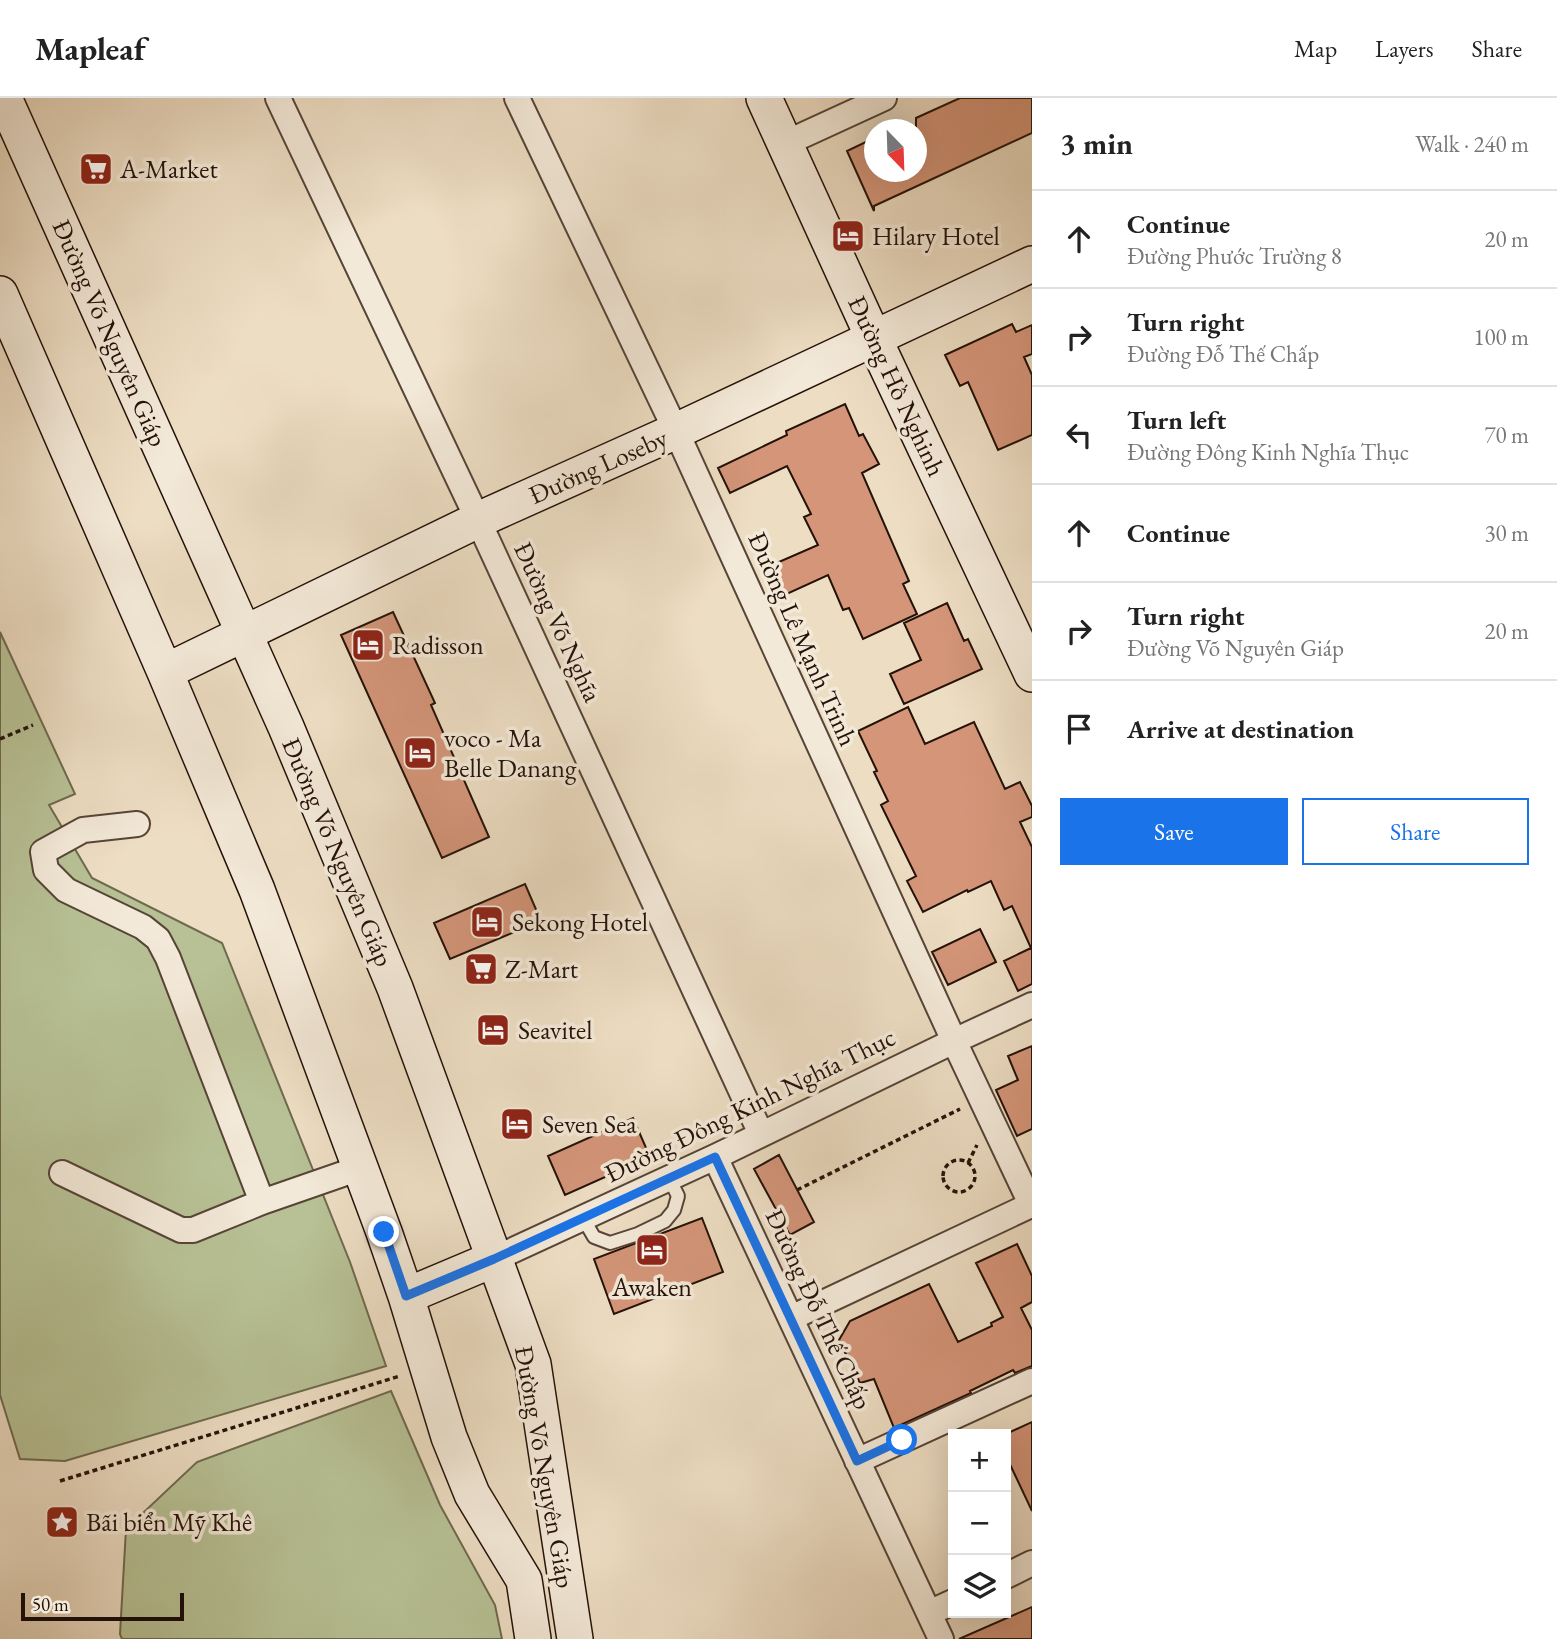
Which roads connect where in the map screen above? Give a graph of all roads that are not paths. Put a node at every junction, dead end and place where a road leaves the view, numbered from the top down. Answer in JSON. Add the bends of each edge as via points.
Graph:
{"nodes":[{"id":1,"x":4,"y":98,"type":"edge"},
{"id":2,"x":278,"y":98,"type":"edge"},
{"id":3,"x":517,"y":98,"type":"edge"},
{"id":4,"x":764,"y":98,"type":"edge"},
{"id":5,"x":884,"y":98,"type":"edge"},
{"id":6,"x":786,"y":143,"type":"junction"},
{"id":7,"x":1032,"y":264,"type":"edge"},
{"id":8,"x":0,"y":293,"type":"edge"},
{"id":9,"x":874,"y":339,"type":"junction"},
{"id":10,"x":676,"y":431,"type":"junction"},
{"id":11,"x":478,"y":520,"type":"junction"},
{"id":12,"x":245,"y":634,"type":"junction"},
{"id":13,"x":165,"y":672,"type":"junction"},
{"id":14,"x":1032,"y":674,"type":"edge"},
{"id":15,"x":137,"y":824,"type":"dead end"},
{"id":16,"x":1032,"y":1005,"type":"edge"},
{"id":17,"x":954,"y":1041,"type":"junction"},
{"id":18,"x":761,"y":1134,"type":"junction"},
{"id":19,"x":715,"y":1157,"type":"junction"},
{"id":20,"x":360,"y":1168,"type":"junction"},
{"id":21,"x":62,"y":1173,"type":"dead end"},
{"id":22,"x":669,"y":1178,"type":"junction"},
{"id":23,"x":262,"y":1202,"type":"junction"},
{"id":24,"x":1032,"y":1205,"type":"edge"},
{"id":25,"x":583,"y":1218,"type":"junction"},
{"id":26,"x":494,"y":1259,"type":"junction"},
{"id":27,"x":406,"y":1296,"type":"junction"},
{"id":28,"x":792,"y":1318,"type":"junction"},
{"id":29,"x":1032,"y":1381,"type":"edge"},
{"id":30,"x":857,"y":1461,"type":"junction"},
{"id":31,"x":1032,"y":1563,"type":"edge"},
{"id":32,"x":1011,"y":1574,"type":"edge"},
{"id":33,"x":948,"y":1604,"type":"edge"},
{"id":34,"x":929,"y":1613,"type":"junction"},
{"id":35,"x":533,"y":1639,"type":"edge"},
{"id":36,"x":575,"y":1639,"type":"edge"},
{"id":37,"x":941,"y":1639,"type":"edge"}],
"edges":[{"from":1,"to":12,"type":"main road","name":"Đường Võ Nguyên Giáp"},
{"from":2,"to":11,"type":"street","name":"Đường Võ Nghĩa"},
{"from":3,"to":10,"type":"street","name":"Đường Lê Mạnh Trinh"},
{"from":4,"to":6,"type":"main road","name":"Đường Hồ Nghinh"},
{"from":5,"to":6,"type":"street"},
{"from":6,"to":9,"type":"main road","name":"Đường Hồ Nghinh"},
{"from":7,"to":9,"type":"main road","name":"Đường Loseby"},
{"from":8,"to":13,"type":"main road","name":"Đường Võ Nguyên Giáp"},
{"from":9,"to":10,"type":"main road","name":"Đường Loseby"},
{"from":9,"to":14,"type":"main road","name":"Đường Hồ Nghinh"},
{"from":10,"to":11,"type":"main road","name":"Đường Loseby"},
{"from":10,"to":17,"type":"street","name":"Đường Lê Mạnh Trinh"},
{"from":11,"to":12,"type":"main road","name":"Đường Loseby"},
{"from":11,"to":18,"type":"street","name":"Đường Võ Nghĩa"},
{"from":12,"to":13,"type":"main road","name":"Đường Loseby"},
{"from":12,"to":26,"type":"main road","name":"Đường Võ Nguyên Giáp","via":[[395,988]]},
{"from":13,"to":20,"type":"main road","name":"Đường Võ Nguyên Giáp","via":[[257,890]]},
{"from":15,"to":23,"type":"street","via":[[83,830],[43,852],[47,870],[66,890],[143,927],[158,939]]},
{"from":16,"to":17,"type":"street","name":"Đường Đông Kinh Nghĩa Thục"},
{"from":17,"to":18,"type":"street","name":"Đường Đông Kinh Nghĩa Thục"},
{"from":17,"to":24,"type":"street","name":"Đường Lê Mạnh Trinh"},
{"from":18,"to":19,"type":"street","name":"Đường Đông Kinh Nghĩa Thục"},
{"from":19,"to":22,"type":"street","name":"Đường Đông Kinh Nghĩa Thục"},
{"from":19,"to":28,"type":"street","name":"Đường Đỗ Thế Chấp"},
{"from":20,"to":23,"type":"street"},
{"from":20,"to":27,"type":"main road","name":"Đường Võ Nguyên Giáp"},
{"from":21,"to":23,"type":"street","via":[[181,1230],[205,1226]]},
{"from":22,"to":25,"type":"street","name":"Đường Đông Kinh Nghĩa Thục"},
{"from":22,"to":25,"type":"lane","via":[[678,1196],[674,1210],[665,1221],[638,1234],[610,1242],[594,1237]]},
{"from":24,"to":28,"type":"street"},
{"from":25,"to":26,"type":"street","name":"Đường Đông Kinh Nghĩa Thục"},
{"from":26,"to":27,"type":"main road"},
{"from":26,"to":36,"type":"main road","name":"Đường Võ Nguyên Giáp","via":[[533,1364]]},
{"from":27,"to":35,"type":"main road","name":"Đường Võ Nguyên Giáp","via":[[438,1404],[472,1494],[524,1580]]},
{"from":28,"to":30,"type":"street","name":"Đường Đỗ Thế Chấp"},
{"from":29,"to":30,"type":"street"},
{"from":30,"to":34,"type":"street","name":"Đường Đỗ Thế Chấp"},
{"from":31,"to":32,"type":"street"},
{"from":33,"to":34,"type":"street"},
{"from":34,"to":37,"type":"street","name":"Đường Đỗ Thế Chấp"}]}
